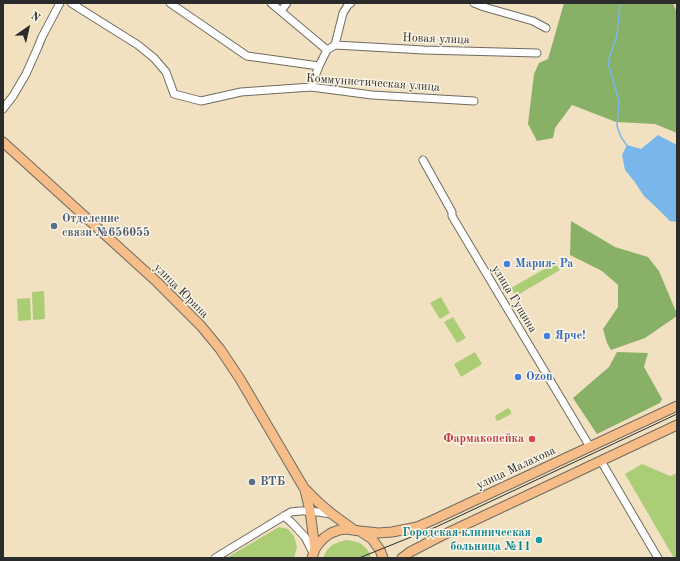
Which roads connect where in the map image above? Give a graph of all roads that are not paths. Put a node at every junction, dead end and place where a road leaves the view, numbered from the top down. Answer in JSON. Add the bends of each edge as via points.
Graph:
{"nodes":[{"id":1,"x":60,"y":3,"type":"edge"},
{"id":2,"x":71,"y":3,"type":"edge"},
{"id":3,"x":170,"y":3,"type":"edge"},
{"id":4,"x":271,"y":3,"type":"edge"},
{"id":5,"x":287,"y":3,"type":"edge"},
{"id":6,"x":351,"y":3,"type":"edge"},
{"id":7,"x":474,"y":3,"type":"edge"},
{"id":8,"x":281,"y":11,"type":"junction"},
{"id":9,"x":546,"y":28,"type":"dead end"},
{"id":10,"x":335,"y":45,"type":"junction"},
{"id":11,"x":327,"y":50,"type":"junction"},
{"id":12,"x":537,"y":53,"type":"dead end"},
{"id":13,"x":319,"y":66,"type":"junction"},
{"id":14,"x":311,"y":87,"type":"junction"},
{"id":15,"x":474,"y":101,"type":"dead end"},
{"id":16,"x":3,"y":109,"type":"edge"},
{"id":17,"x":3,"y":142,"type":"edge"},
{"id":18,"x":423,"y":160,"type":"dead end"},
{"id":19,"x":677,"y":406,"type":"edge"},
{"id":20,"x":677,"y":425,"type":"edge"},
{"id":21,"x":590,"y":447,"type":"junction"},
{"id":22,"x":601,"y":461,"type":"junction"},
{"id":23,"x":304,"y":488,"type":"junction"},
{"id":24,"x":310,"y":511,"type":"junction"},
{"id":25,"x":332,"y":514,"type":"junction"},
{"id":26,"x":284,"y":516,"type":"junction"},
{"id":27,"x":357,"y":530,"type":"junction"},
{"id":28,"x":314,"y":554,"type":"edge"},
{"id":29,"x":215,"y":558,"type":"edge"},
{"id":30,"x":383,"y":558,"type":"edge"},
{"id":31,"x":402,"y":558,"type":"edge"},
{"id":32,"x":658,"y":558,"type":"edge"}],
"edges":[{"from":1,"to":16,"type":"street","via":[[26,74]]},
{"from":2,"to":14,"type":"street","name":"Коммунистическая улица","via":[[154,58],[166,72],[174,94],[201,101],[241,92]]},
{"from":3,"to":13,"type":"street","via":[[247,56]]},
{"from":4,"to":8,"type":"street"},
{"from":5,"to":8,"type":"street"},
{"from":6,"to":10,"type":"street","via":[[343,13]]},
{"from":7,"to":9,"type":"street","via":[[533,21]]},
{"from":8,"to":11,"type":"street"},
{"from":10,"to":11,"type":"street"},
{"from":10,"to":12,"type":"street","name":"Новая улица"},
{"from":11,"to":13,"type":"street"},
{"from":13,"to":14,"type":"street"},
{"from":14,"to":15,"type":"street","name":"Коммунистическая улица","via":[[372,95]]},
{"from":17,"to":23,"type":"main road","name":"улица Юрина","via":[[201,326],[240,379]]},
{"from":18,"to":21,"type":"street","name":"улица Гущина","via":[[457,225]]},
{"from":19,"to":21,"type":"main road","name":"улица Малахова"},
{"from":20,"to":22,"type":"main road"},
{"from":21,"to":27,"type":"main road","name":"улица Малахова","via":[[417,527],[378,533]]},
{"from":22,"to":31,"type":"main road","via":[[441,536]]},
{"from":22,"to":32,"type":"street"},
{"from":23,"to":24,"type":"main road","name":"улица Юрина"},
{"from":23,"to":25,"type":"main road","name":"улица Юрина"},
{"from":24,"to":25,"type":"street"},
{"from":24,"to":26,"type":"street","via":[[291,512]]},
{"from":24,"to":28,"type":"main road","name":"улица Юрина"},
{"from":25,"to":27,"type":"main road","name":"улица Юрина"},
{"from":26,"to":28,"type":"street","via":[[305,537]]},
{"from":26,"to":29,"type":"street"},
{"from":27,"to":28,"type":"main road","name":"улица Малахова","via":[[346,529],[332,533],[320,542]]},
{"from":27,"to":30,"type":"main road","name":"улица Юрина","via":[[377,544]]}]}
